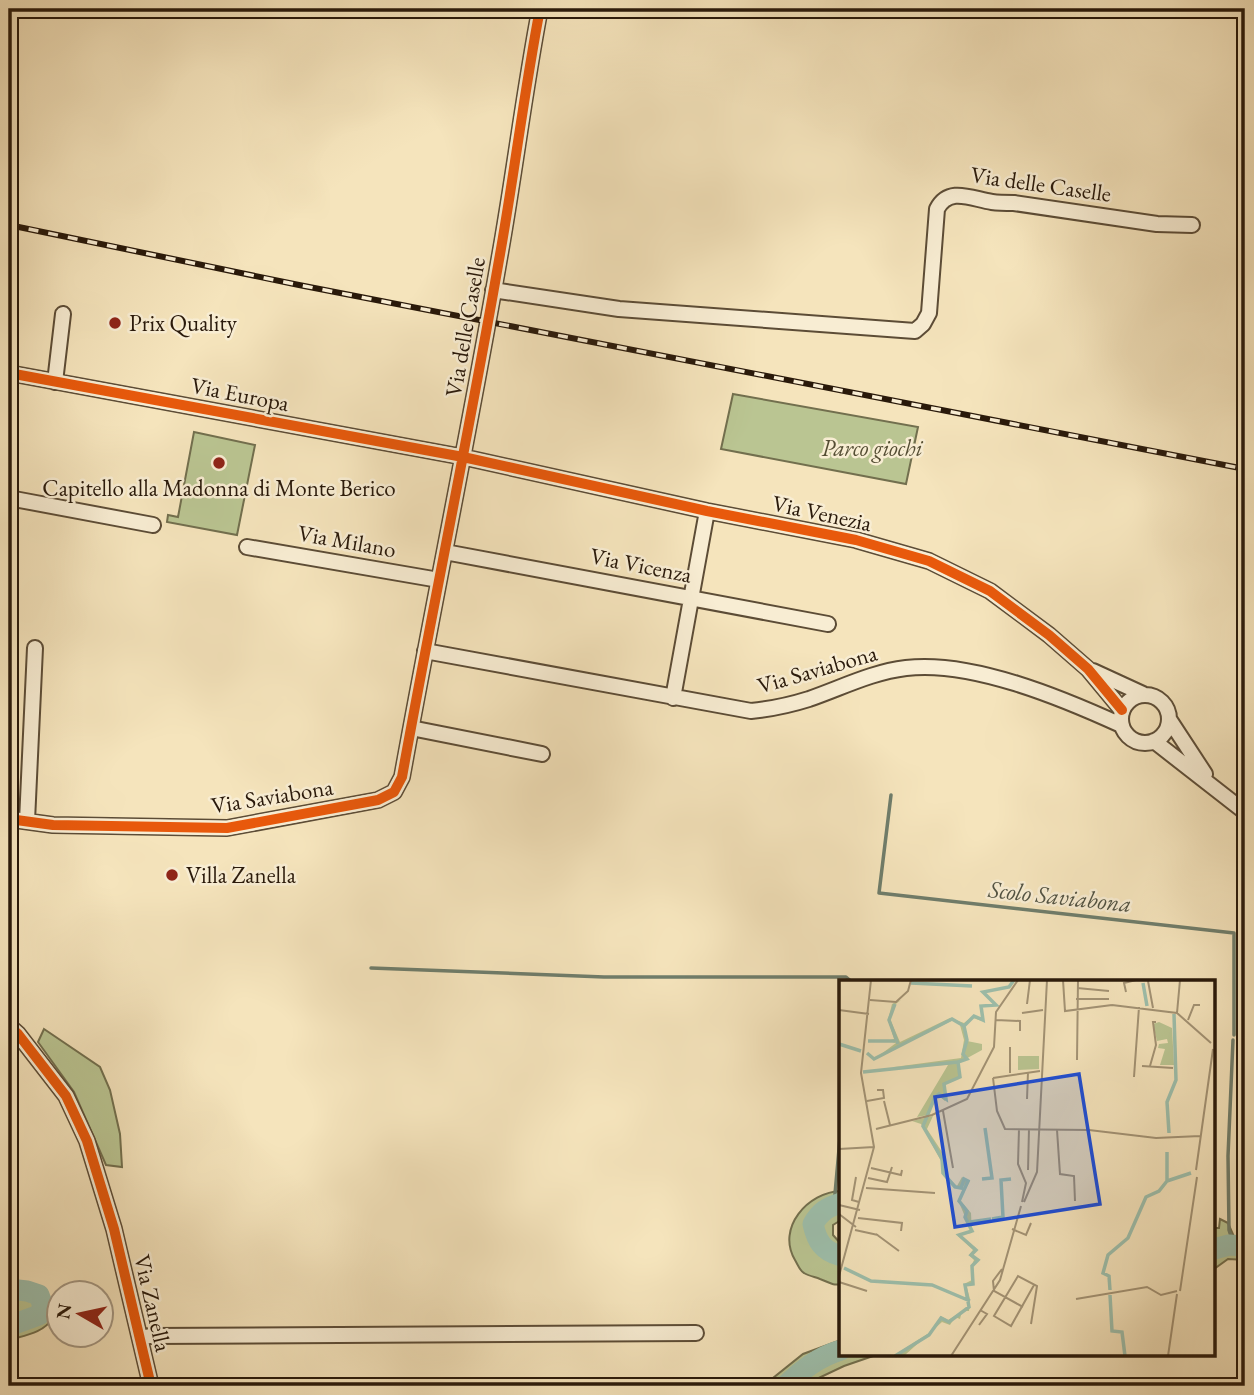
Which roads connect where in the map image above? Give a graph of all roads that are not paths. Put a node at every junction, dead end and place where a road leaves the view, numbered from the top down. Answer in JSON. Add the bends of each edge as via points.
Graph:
{"nodes":[{"id":1,"x":540,"y":9,"type":"edge"},
{"id":2,"x":1192,"y":225,"type":"dead end"},
{"id":3,"x":493,"y":290,"type":"junction"},
{"id":4,"x":63,"y":314,"type":"dead end"},
{"id":5,"x":9,"y":373,"type":"edge"},
{"id":6,"x":55,"y":382,"type":"junction"},
{"id":7,"x":463,"y":457,"type":"junction"},
{"id":8,"x":9,"y":498,"type":"edge"},
{"id":9,"x":707,"y":511,"type":"junction"},
{"id":10,"x":153,"y":525,"type":"dead end"},
{"id":11,"x":247,"y":547,"type":"dead end"},
{"id":12,"x":445,"y":552,"type":"junction"},
{"id":13,"x":439,"y":580,"type":"junction"},
{"id":14,"x":692,"y":598,"type":"junction"},
{"id":15,"x":828,"y":624,"type":"dead end"},
{"id":16,"x":35,"y":648,"type":"dead end"},
{"id":17,"x":425,"y":652,"type":"junction"},
{"id":18,"x":1088,"y":669,"type":"junction"},
{"id":19,"x":1143,"y":694,"type":"junction"},
{"id":20,"x":673,"y":698,"type":"junction"},
{"id":21,"x":1121,"y":718,"type":"junction"},
{"id":22,"x":1170,"y":719,"type":"junction"},
{"id":23,"x":411,"y":728,"type":"junction"},
{"id":24,"x":1154,"y":741,"type":"junction"},
{"id":25,"x":542,"y":754,"type":"dead end"},
{"id":26,"x":1211,"y":784,"type":"junction"},
{"id":27,"x":1245,"y":812,"type":"edge"},
{"id":28,"x":9,"y":819,"type":"edge"},
{"id":29,"x":27,"y":821,"type":"junction"},
{"id":30,"x":9,"y":1026,"type":"edge"},
{"id":31,"x":696,"y":1333,"type":"dead end"},
{"id":32,"x":140,"y":1338,"type":"junction"},
{"id":33,"x":151,"y":1386,"type":"edge"}],
"edges":[{"from":1,"to":3,"type":"street","name":"Via delle Caselle"},
{"from":2,"to":3,"type":"street","name":"Via delle Caselle","via":[[949,197],[937,209],[929,313],[915,331],[619,309]]},
{"from":3,"to":7,"type":"street","name":"Via delle Caselle"},
{"from":4,"to":6,"type":"street"},
{"from":5,"to":6,"type":"street","name":"Via Europa"},
{"from":6,"to":7,"type":"street","name":"Via Europa"},
{"from":7,"to":9,"type":"street","name":"Via Venezia"},
{"from":7,"to":12,"type":"street","name":"Via delle Caselle"},
{"from":8,"to":10,"type":"street"},
{"from":9,"to":14,"type":"street"},
{"from":9,"to":18,"type":"street","name":"Via Venezia","via":[[856,540],[929,561],[990,591]]},
{"from":11,"to":13,"type":"street","name":"Via Milano"},
{"from":12,"to":13,"type":"street","name":"Via delle Caselle"},
{"from":12,"to":14,"type":"street","name":"Via Vicenza"},
{"from":13,"to":17,"type":"street","name":"Via delle Caselle"},
{"from":14,"to":15,"type":"street","name":"Via Vicenza"},
{"from":14,"to":20,"type":"street"},
{"from":16,"to":29,"type":"street"},
{"from":17,"to":20,"type":"street","name":"Via Saviabona"},
{"from":17,"to":23,"type":"street","name":"Via Saviabona"},
{"from":18,"to":19,"type":"street","name":"Via Venezia"},
{"from":18,"to":21,"type":"street","name":"Via Venezia"},
{"from":19,"to":21,"type":"street","via":[[1130,699]]},
{"from":19,"to":22,"type":"street","via":[[1159,698]]},
{"from":20,"to":21,"type":"street","name":"Via Saviabona","via":[[751,711],[775,708],[905,668],[944,667],[1006,681]]},
{"from":21,"to":24,"type":"street","name":"Via Saviabona","via":[[1124,732],[1136,742]]},
{"from":22,"to":24,"type":"street","via":[[1164,735]]},
{"from":22,"to":26,"type":"street"},
{"from":23,"to":25,"type":"street"},
{"from":23,"to":29,"type":"street","name":"Via Saviabona","via":[[402,777],[394,792],[378,800],[226,828]]},
{"from":24,"to":26,"type":"street"},
{"from":26,"to":27,"type":"street"},
{"from":28,"to":29,"type":"street","name":"Via Saviabona"},
{"from":30,"to":32,"type":"street","name":"Via Zanella","via":[[66,1096],[87,1141]]},
{"from":31,"to":32,"type":"street"},
{"from":32,"to":33,"type":"street","name":"Via Zanella"}]}
